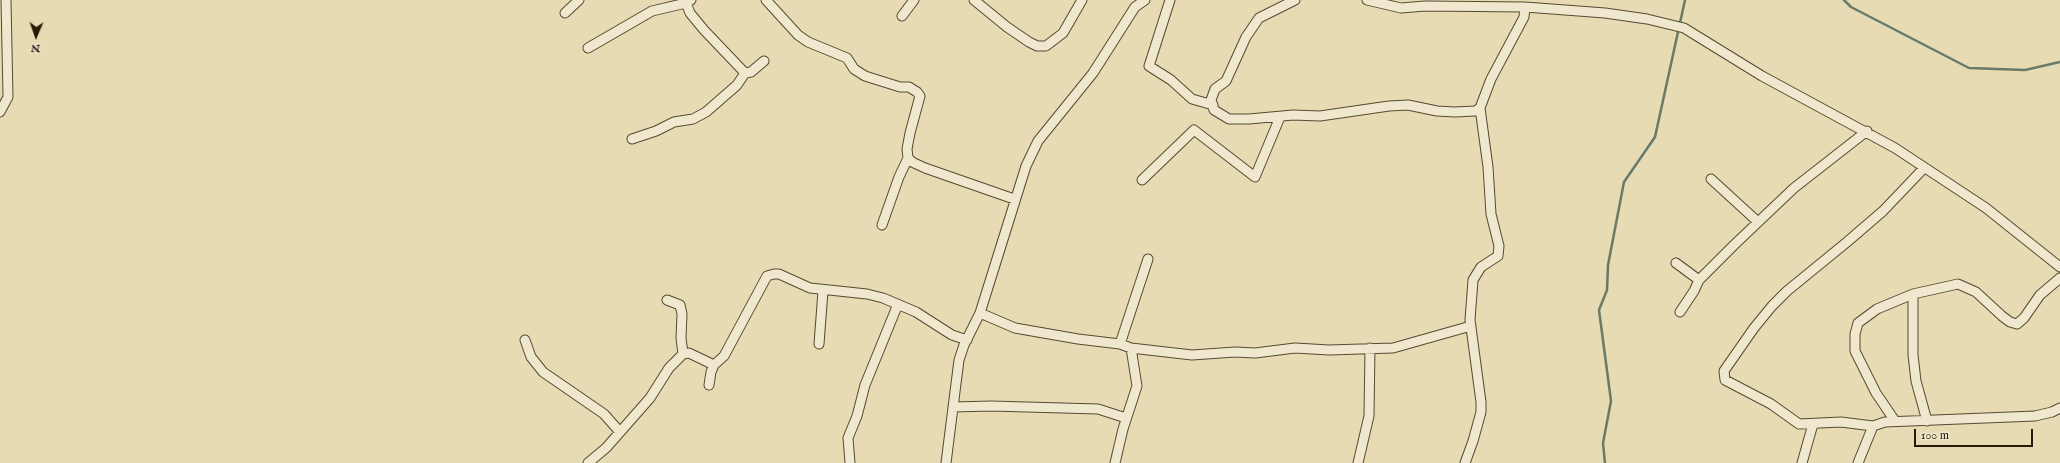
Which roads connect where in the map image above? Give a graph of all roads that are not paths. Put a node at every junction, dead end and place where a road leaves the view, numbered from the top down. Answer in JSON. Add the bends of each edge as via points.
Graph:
{"nodes":[{"id":1,"x":6,"y":0,"type":"edge"},
{"id":2,"x":578,"y":0,"type":"edge"},
{"id":3,"x":766,"y":0,"type":"edge"},
{"id":4,"x":914,"y":0,"type":"edge"},
{"id":5,"x":974,"y":0,"type":"edge"},
{"id":6,"x":1082,"y":0,"type":"edge"},
{"id":7,"x":1128,"y":0,"type":"edge"},
{"id":8,"x":1145,"y":0,"type":"edge"},
{"id":9,"x":1170,"y":0,"type":"edge"},
{"id":10,"x":1295,"y":0,"type":"edge"},
{"id":11,"x":1367,"y":0,"type":"edge"},
{"id":12,"x":689,"y":2,"type":"edge"},
{"id":13,"x":1424,"y":3,"type":"edge"},
{"id":14,"x":1512,"y":4,"type":"edge"},
{"id":15,"x":1135,"y":7,"type":"junction"},
{"id":16,"x":1525,"y":8,"type":"junction"},
{"id":17,"x":565,"y":13,"type":"dead end"},
{"id":18,"x":902,"y":16,"type":"dead end"},
{"id":19,"x":588,"y":48,"type":"dead end"},
{"id":20,"x":764,"y":61,"type":"dead end"},
{"id":21,"x":746,"y":74,"type":"junction"},
{"id":22,"x":1213,"y":105,"type":"junction"},
{"id":23,"x":1480,"y":108,"type":"junction"},
{"id":24,"x":0,"y":112,"type":"edge"},
{"id":25,"x":1280,"y":117,"type":"junction"},
{"id":26,"x":1867,"y":131,"type":"junction"},
{"id":27,"x":632,"y":139,"type":"dead end"},
{"id":28,"x":908,"y":158,"type":"junction"},
{"id":29,"x":1924,"y":168,"type":"junction"},
{"id":30,"x":1711,"y":179,"type":"dead end"},
{"id":31,"x":1142,"y":180,"type":"dead end"},
{"id":32,"x":1014,"y":199,"type":"junction"},
{"id":33,"x":1758,"y":222,"type":"junction"},
{"id":34,"x":882,"y":225,"type":"dead end"},
{"id":35,"x":1148,"y":259,"type":"dead end"},
{"id":36,"x":1676,"y":263,"type":"dead end"},
{"id":37,"x":2060,"y":267,"type":"edge"},
{"id":38,"x":2060,"y":278,"type":"edge"},
{"id":39,"x":1699,"y":280,"type":"junction"},
{"id":40,"x":823,"y":291,"type":"junction"},
{"id":41,"x":1913,"y":294,"type":"junction"},
{"id":42,"x":667,"y":300,"type":"dead end"},
{"id":43,"x":898,"y":304,"type":"junction"},
{"id":44,"x":1680,"y":312,"type":"dead end"},
{"id":45,"x":980,"y":313,"type":"junction"},
{"id":46,"x":1471,"y":326,"type":"junction"},
{"id":47,"x":525,"y":340,"type":"dead end"},
{"id":48,"x":967,"y":340,"type":"junction"},
{"id":49,"x":819,"y":344,"type":"dead end"},
{"id":50,"x":1120,"y":344,"type":"junction"},
{"id":51,"x":1131,"y":348,"type":"junction"},
{"id":52,"x":1370,"y":348,"type":"junction"},
{"id":53,"x":683,"y":354,"type":"junction"},
{"id":54,"x":714,"y":365,"type":"junction"},
{"id":55,"x":709,"y":385,"type":"dead end"},
{"id":56,"x":953,"y":407,"type":"junction"},
{"id":57,"x":2060,"y":408,"type":"edge"},
{"id":58,"x":1126,"y":418,"type":"junction"},
{"id":59,"x":1895,"y":421,"type":"junction"},
{"id":60,"x":1927,"y":421,"type":"junction"},
{"id":61,"x":1813,"y":424,"type":"junction"},
{"id":62,"x":1873,"y":426,"type":"junction"},
{"id":63,"x":619,"y":431,"type":"junction"},
{"id":64,"x":588,"y":463,"type":"edge"},
{"id":65,"x":850,"y":463,"type":"edge"},
{"id":66,"x":946,"y":463,"type":"edge"},
{"id":67,"x":1115,"y":463,"type":"edge"},
{"id":68,"x":1358,"y":463,"type":"edge"},
{"id":69,"x":1465,"y":463,"type":"edge"},
{"id":70,"x":1802,"y":463,"type":"edge"},
{"id":71,"x":1858,"y":463,"type":"edge"}],
"edges":[{"from":1,"to":24,"type":"street","via":[[8,97]]},
{"from":2,"to":17,"type":"street"},
{"from":3,"to":28,"type":"street","via":[[798,35],[808,42],[848,58],[854,69],[865,76],[900,87],[909,87],[917,92],[920,102],[910,133]]},
{"from":4,"to":18,"type":"street"},
{"from":5,"to":6,"type":"street","via":[[1007,28],[1037,46],[1046,46],[1063,33]]},
{"from":7,"to":15,"type":"street"},
{"from":8,"to":15,"type":"street"},
{"from":9,"to":22,"type":"street","via":[[1149,66],[1172,80],[1192,99]]},
{"from":10,"to":22,"type":"street","via":[[1258,18],[1246,37],[1226,81],[1215,89],[1211,100]]},
{"from":11,"to":13,"type":"street","via":[[1401,8]]},
{"from":12,"to":19,"type":"street","via":[[652,11]]},
{"from":12,"to":21,"type":"street","via":[[690,13]]},
{"from":13,"to":14,"type":"street"},
{"from":14,"to":16,"type":"street"},
{"from":15,"to":32,"type":"street","via":[[1093,73],[1038,142]]},
{"from":16,"to":23,"type":"street","via":[[1524,17],[1491,79]]},
{"from":16,"to":26,"type":"street","via":[[1605,13],[1684,28],[1762,76]]},
{"from":20,"to":21,"type":"street"},
{"from":21,"to":27,"type":"street","via":[[737,86],[706,112],[693,119],[674,122]]},
{"from":22,"to":25,"type":"street","via":[[1214,110],[1229,119]]},
{"from":23,"to":25,"type":"street","via":[[1475,111],[1437,112],[1408,105],[1358,109],[1320,116]]},
{"from":23,"to":46,"type":"street","via":[[1491,214],[1499,246],[1498,256],[1481,267],[1473,280]]},
{"from":25,"to":31,"type":"street","via":[[1255,177],[1194,130]]},
{"from":26,"to":29,"type":"street"},
{"from":26,"to":33,"type":"street","via":[[1794,188]]},
{"from":28,"to":32,"type":"street","via":[[925,168]]},
{"from":28,"to":34,"type":"street"},
{"from":29,"to":37,"type":"street","via":[[1986,208]]},
{"from":29,"to":61,"type":"street","via":[[1883,211],[1787,291],[1754,328],[1724,371],[1725,380],[1771,404],[1792,420],[1799,424]]},
{"from":30,"to":33,"type":"street"},
{"from":32,"to":45,"type":"street","via":[[1007,231]]},
{"from":33,"to":39,"type":"street"},
{"from":35,"to":50,"type":"street"},
{"from":36,"to":39,"type":"street"},
{"from":38,"to":41,"type":"street","via":[[2040,295],[2017,324],[2002,316],[1976,292],[1958,284]]},
{"from":39,"to":44,"type":"street"},
{"from":40,"to":43,"type":"street","via":[[867,294]]},
{"from":40,"to":49,"type":"street"},
{"from":40,"to":54,"type":"street","via":[[779,274],[768,276],[724,356]]},
{"from":41,"to":59,"type":"street","via":[[1877,309],[1858,324],[1855,334],[1855,352],[1863,370]]},
{"from":41,"to":60,"type":"street","via":[[1913,355],[1916,381]]},
{"from":42,"to":53,"type":"street","via":[[680,305]]},
{"from":43,"to":48,"type":"street","via":[[952,335]]},
{"from":43,"to":65,"type":"street","via":[[865,386],[848,438]]},
{"from":45,"to":48,"type":"street"},
{"from":45,"to":50,"type":"street","via":[[1015,328]]},
{"from":46,"to":52,"type":"street","via":[[1393,348]]},
{"from":46,"to":69,"type":"street","via":[[1481,412]]},
{"from":47,"to":63,"type":"street","via":[[531,357],[543,372],[604,414]]},
{"from":48,"to":56,"type":"street","via":[[959,360]]},
{"from":50,"to":51,"type":"street"},
{"from":51,"to":52,"type":"street","via":[[1192,356],[1295,348]]},
{"from":51,"to":58,"type":"street","via":[[1137,386]]},
{"from":52,"to":68,"type":"street","via":[[1369,416]]},
{"from":53,"to":54,"type":"street","via":[[689,353]]},
{"from":53,"to":63,"type":"street","via":[[650,398]]},
{"from":54,"to":55,"type":"street","via":[[710,372]]},
{"from":56,"to":58,"type":"street","via":[[1098,409]]},
{"from":56,"to":66,"type":"street"},
{"from":57,"to":60,"type":"street","via":[[2036,416],[1988,416]]},
{"from":58,"to":67,"type":"street"},
{"from":59,"to":60,"type":"street"},
{"from":59,"to":62,"type":"street"},
{"from":61,"to":62,"type":"street","via":[[1841,422]]},
{"from":61,"to":70,"type":"street"},
{"from":62,"to":71,"type":"street"},
{"from":63,"to":64,"type":"street","via":[[606,448]]}]}
